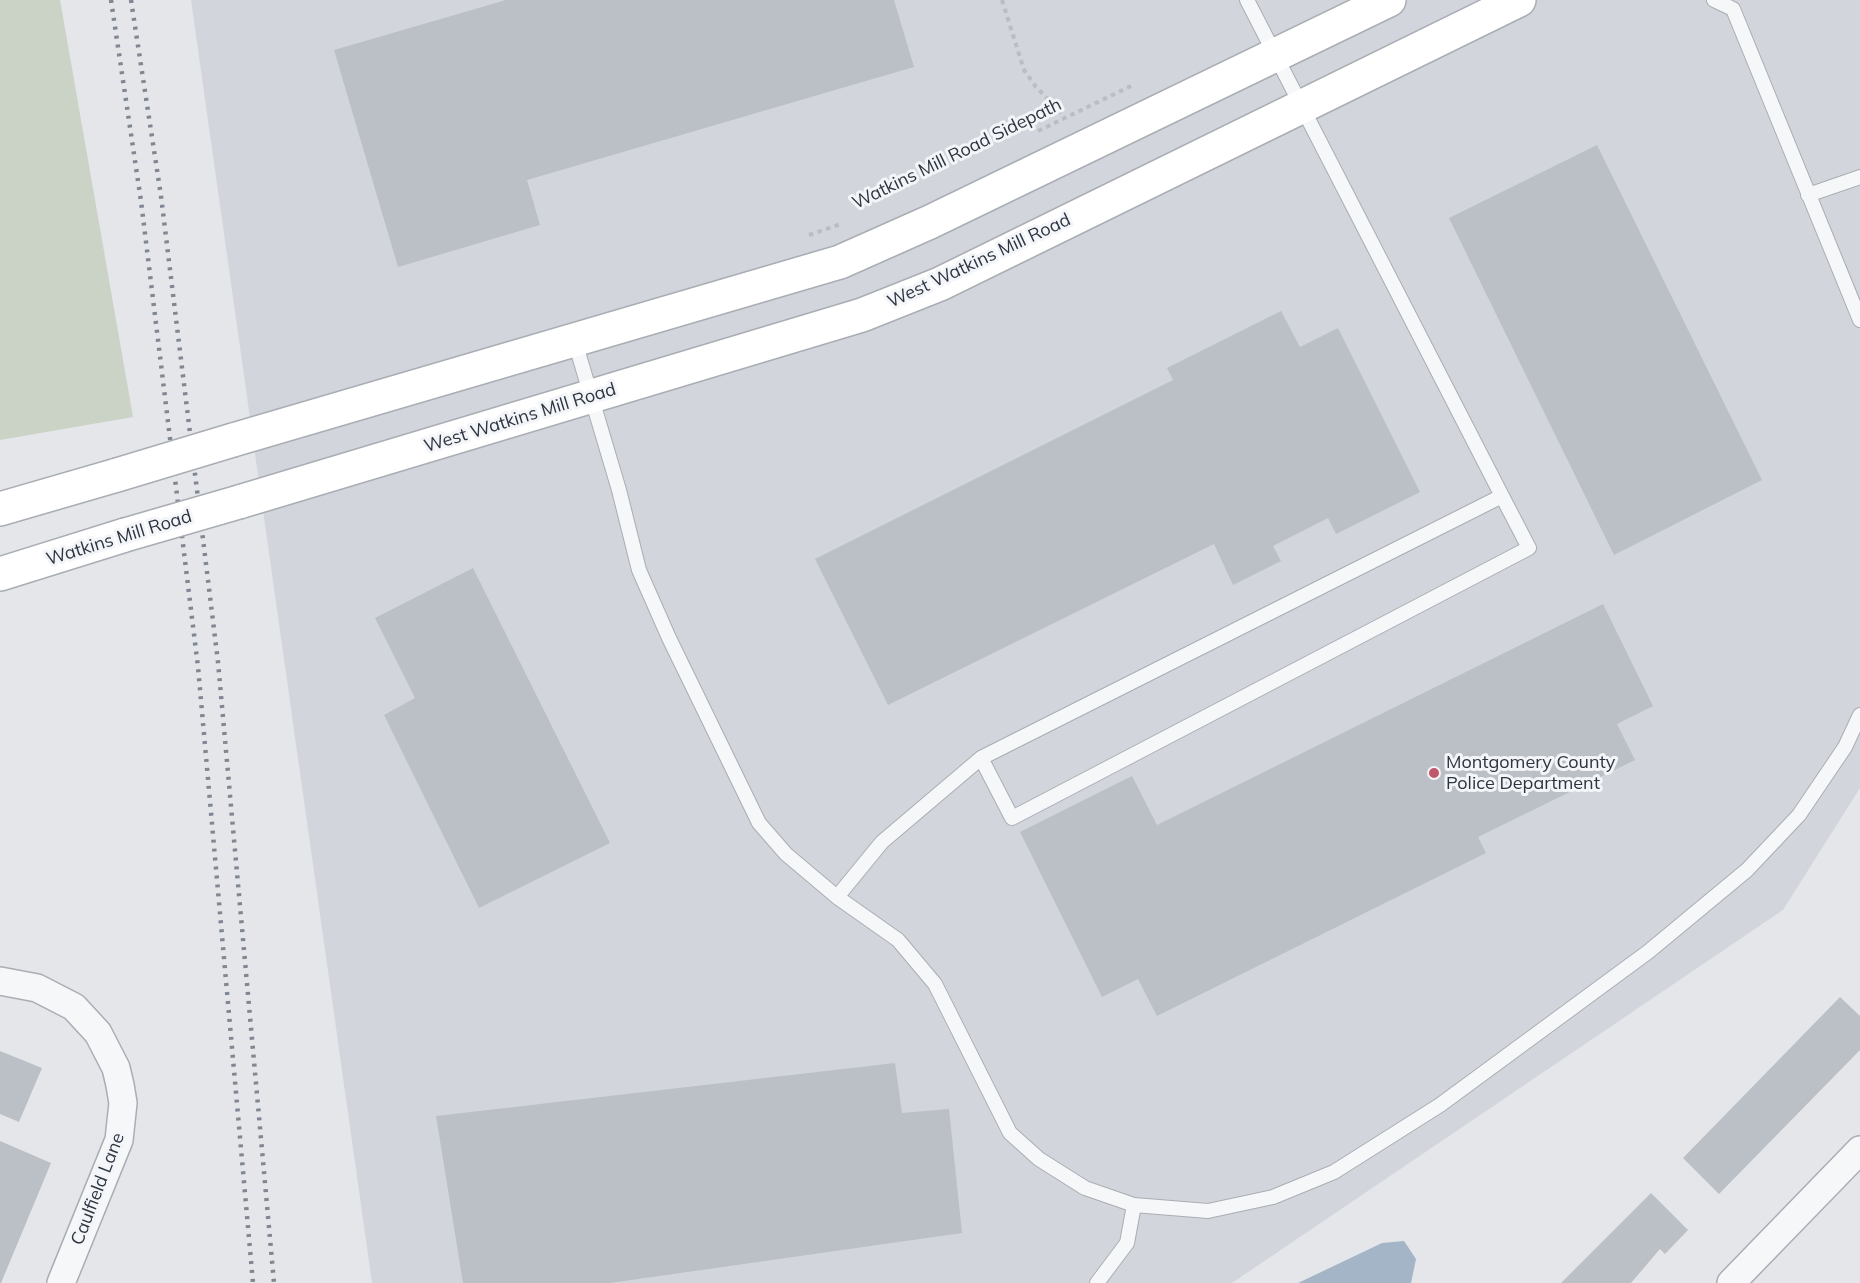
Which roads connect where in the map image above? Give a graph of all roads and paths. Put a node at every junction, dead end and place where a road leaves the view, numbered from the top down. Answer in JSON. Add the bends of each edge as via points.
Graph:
{"nodes":[{"id":1,"x":1002,"y":0,"type":"edge"},
{"id":2,"x":1247,"y":0,"type":"edge"},
{"id":3,"x":1389,"y":0,"type":"edge"},
{"id":4,"x":1519,"y":0,"type":"edge"},
{"id":5,"x":1714,"y":0,"type":"edge"},
{"id":6,"x":1735,"y":4,"type":"edge"},
{"id":7,"x":1275,"y":56,"type":"junction"},
{"id":8,"x":1136,"y":83,"type":"dead end"},
{"id":9,"x":1302,"y":106,"type":"junction"},
{"id":10,"x":1065,"y":117,"type":"junction"},
{"id":11,"x":1033,"y":133,"type":"dead end"},
{"id":12,"x":1860,"y":177,"type":"edge"},
{"id":13,"x":1808,"y":195,"type":"junction"},
{"id":14,"x":846,"y":222,"type":"dead end"},
{"id":15,"x":802,"y":237,"type":"dead end"},
{"id":16,"x":1860,"y":320,"type":"edge"},
{"id":17,"x":575,"y":342,"type":"junction"},
{"id":18,"x":592,"y":397,"type":"junction"},
{"id":19,"x":1502,"y":496,"type":"junction"},
{"id":20,"x":239,"y":502,"type":"joint"},
{"id":21,"x":0,"y":509,"type":"edge"},
{"id":22,"x":0,"y":574,"type":"edge"},
{"id":23,"x":1860,"y":715,"type":"edge"},
{"id":24,"x":981,"y":758,"type":"junction"},
{"id":25,"x":837,"y":897,"type":"junction"},
{"id":26,"x":0,"y":981,"type":"edge"},
{"id":27,"x":1860,"y":1150,"type":"edge"},
{"id":28,"x":1134,"y":1205,"type":"junction"},
{"id":29,"x":61,"y":1283,"type":"edge"},
{"id":30,"x":1097,"y":1283,"type":"edge"},
{"id":31,"x":1731,"y":1283,"type":"edge"}],
"edges":[{"from":1,"to":10,"type":"path","via":[[1024,70]]},
{"from":2,"to":7,"type":"lane"},
{"from":3,"to":7,"type":"main road"},
{"from":4,"to":9,"type":"main road","name":"West Watkins Mill Road"},
{"from":5,"to":6,"type":"lane"},
{"from":6,"to":13,"type":"lane"},
{"from":7,"to":9,"type":"lane"},
{"from":7,"to":17,"type":"main road","via":[[840,262]]},
{"from":8,"to":10,"type":"path","name":"Watkins Mill Road Sidepath"},
{"from":9,"to":18,"type":"main road","name":"West Watkins Mill Road","via":[[940,284],[862,315]]},
{"from":9,"to":19,"type":"lane"},
{"from":10,"to":11,"type":"path","name":"Watkins Mill Road Sidepath"},
{"from":12,"to":13,"type":"lane"},
{"from":13,"to":16,"type":"lane"},
{"from":14,"to":15,"type":"path","name":"Watkins Mill Road Sidepath"},
{"from":17,"to":18,"type":"lane"},
{"from":17,"to":21,"type":"main road","bridge":true},
{"from":18,"to":20,"type":"main road","name":"West Watkins Mill Road"},
{"from":18,"to":25,"type":"lane","via":[[639,570],[759,823],[786,854]]},
{"from":19,"to":24,"type":"lane"},
{"from":19,"to":24,"type":"lane","via":[[1529,549],[1012,818]]},
{"from":20,"to":22,"type":"main road","name":"Watkins Mill Road","bridge":true},
{"from":23,"to":28,"type":"lane","via":[[1845,747],[1799,815],[1747,870],[1648,952],[1440,1105],[1334,1172],[1273,1197],[1208,1211]]},
{"from":24,"to":25,"type":"lane","via":[[882,842]]},
{"from":25,"to":28,"type":"lane","via":[[898,940],[935,984],[1010,1133],[1039,1159],[1085,1188]]},
{"from":26,"to":29,"type":"street","name":"Caulfield Lane","via":[[37,988],[74,1007],[98,1033],[120,1085],[123,1103],[119,1140]]},
{"from":27,"to":31,"type":"street"},
{"from":28,"to":30,"type":"lane","via":[[1127,1243]]}]}
